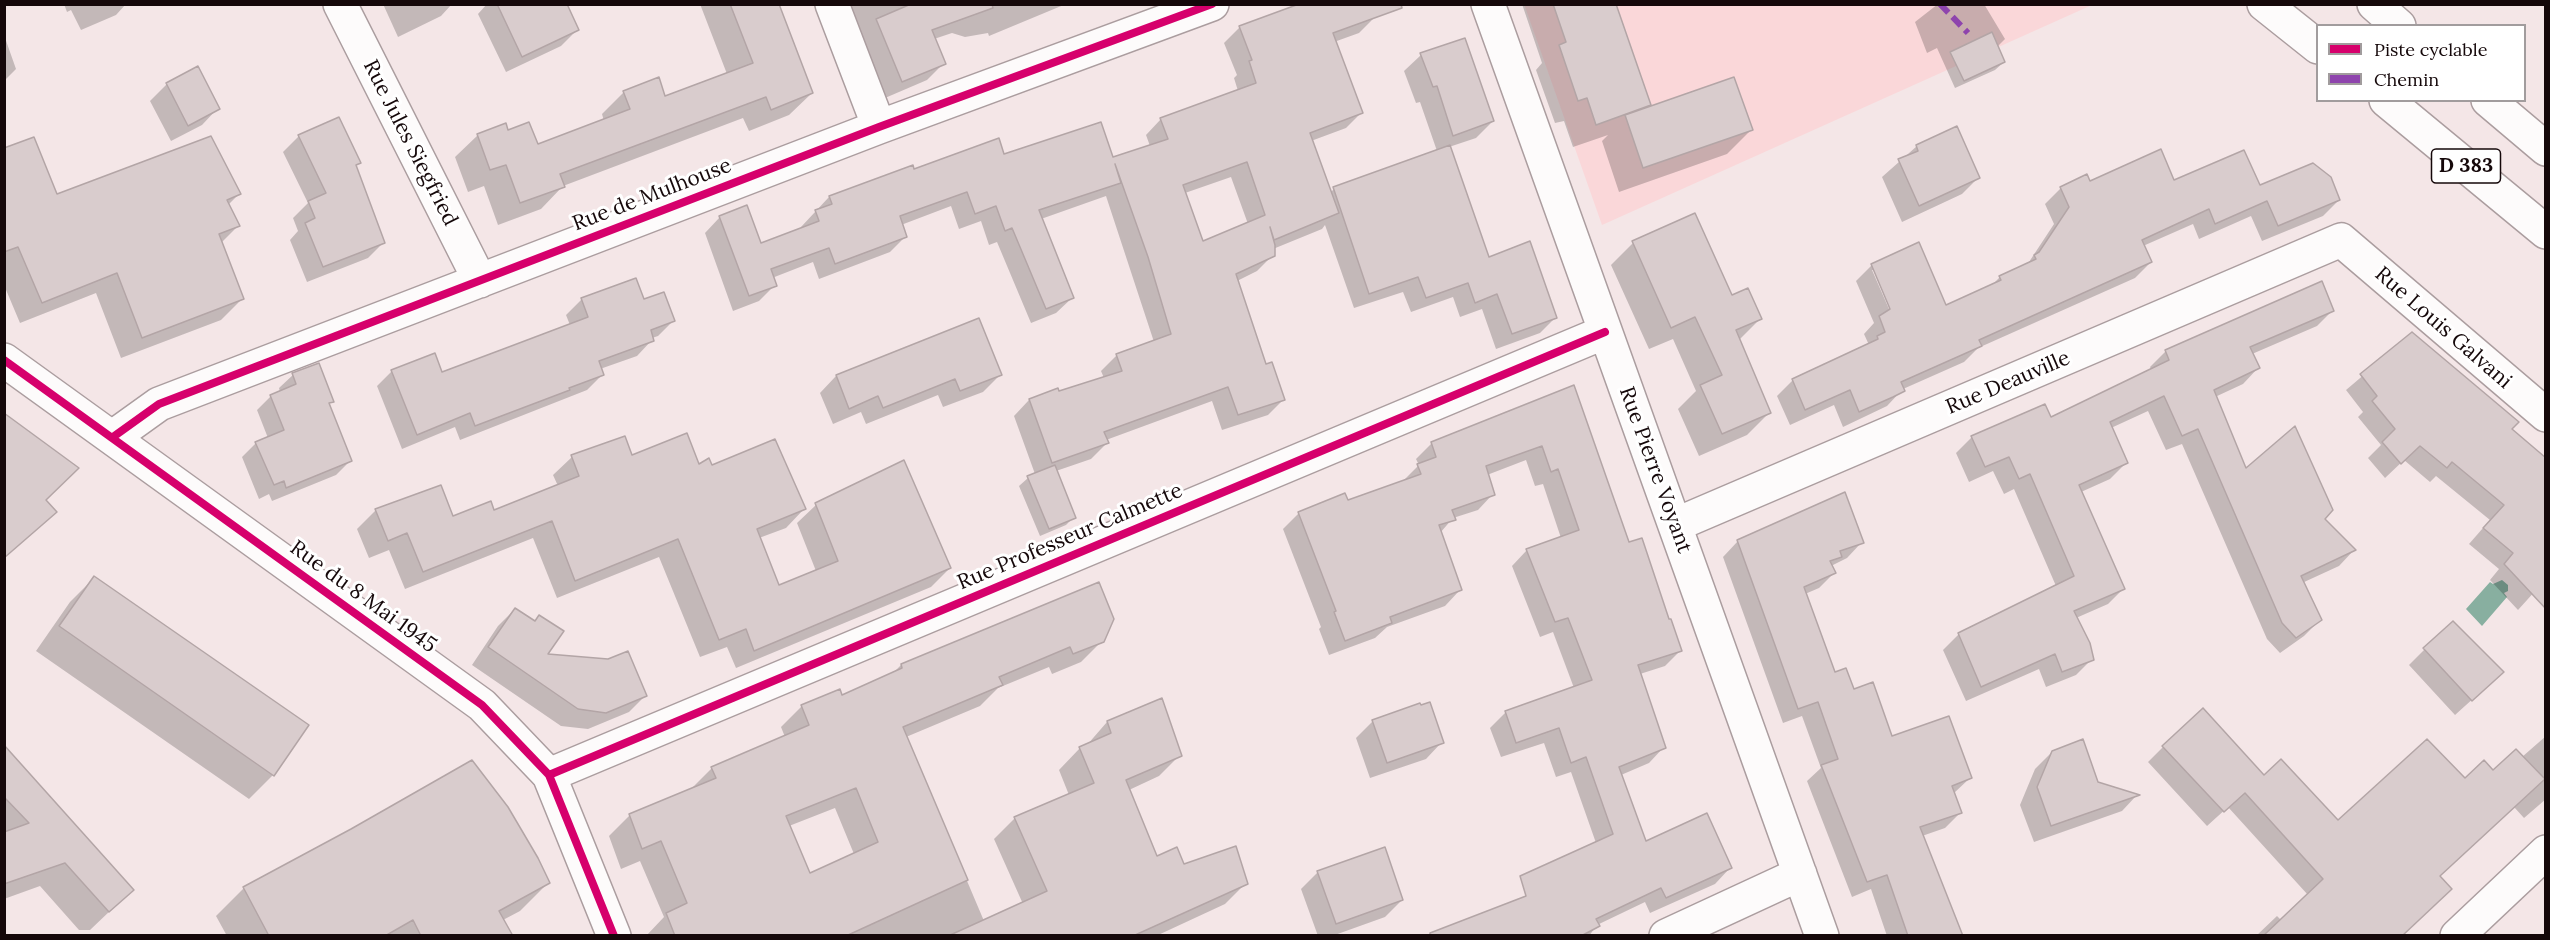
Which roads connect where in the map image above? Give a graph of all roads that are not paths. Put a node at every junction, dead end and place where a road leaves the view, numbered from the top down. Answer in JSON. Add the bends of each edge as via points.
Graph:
{"nodes":[{"id":1,"x":340,"y":4,"type":"edge"},
{"id":2,"x":832,"y":4,"type":"edge"},
{"id":3,"x":1212,"y":4,"type":"edge"},
{"id":4,"x":1488,"y":4,"type":"edge"},
{"id":5,"x":2264,"y":4,"type":"edge"},
{"id":6,"x":2374,"y":4,"type":"edge"},
{"id":7,"x":2396,"y":24,"type":"edge"},
{"id":8,"x":2316,"y":45,"type":"edge"},
{"id":9,"x":2388,"y":102,"type":"edge"},
{"id":10,"x":2490,"y":102,"type":"edge"},
{"id":11,"x":879,"y":127,"type":"junction"},
{"id":12,"x":2546,"y":149,"type":"edge"},
{"id":13,"x":2546,"y":232,"type":"edge"},
{"id":14,"x":2341,"y":240,"type":"joint"},
{"id":15,"x":480,"y":281,"type":"junction"},
{"id":16,"x":1605,"y":332,"type":"junction"},
{"id":17,"x":4,"y":360,"type":"edge"},
{"id":18,"x":2546,"y":416,"type":"edge"},
{"id":19,"x":113,"y":437,"type":"junction"},
{"id":20,"x":1675,"y":525,"type":"junction"},
{"id":21,"x":549,"y":775,"type":"junction"},
{"id":22,"x":2546,"y":852,"type":"edge"},
{"id":23,"x":1800,"y":874,"type":"junction"},
{"id":24,"x":614,"y":936,"type":"edge"},
{"id":25,"x":1666,"y":936,"type":"edge"},
{"id":26,"x":1822,"y":936,"type":"edge"},
{"id":27,"x":2457,"y":936,"type":"edge"}],
"edges":[{"from":1,"to":15,"type":"main road","name":"Rue Jules Siegfried"},
{"from":2,"to":11,"type":"main road"},
{"from":3,"to":11,"type":"main road","name":"Rue de Mulhouse"},
{"from":4,"to":16,"type":"main road","name":"Rue Pierre Voyant"},
{"from":5,"to":8,"type":"main road"},
{"from":6,"to":7,"type":"main road"},
{"from":9,"to":13,"type":"main road","number":"D 383"},
{"from":10,"to":12,"type":"main road","number":"D 383"},
{"from":11,"to":15,"type":"main road","name":"Rue de Mulhouse"},
{"from":14,"to":18,"type":"main road","name":"Rue Louis Galvani"},
{"from":14,"to":20,"type":"main road","name":"Rue Deauville"},
{"from":15,"to":19,"type":"main road","name":"Rue de Mulhouse","via":[[159,404]]},
{"from":16,"to":20,"type":"main road","name":"Rue Pierre Voyant"},
{"from":16,"to":21,"type":"main road","name":"Rue Professeur Calmette"},
{"from":17,"to":19,"type":"main road","name":"Rue du 8 Mai 1945"},
{"from":19,"to":21,"type":"main road","name":"Rue du 8 Mai 1945","via":[[482,705]]},
{"from":20,"to":23,"type":"main road","name":"Rue Pierre Voyant"},
{"from":21,"to":24,"type":"main road","name":"Rue du 8 Mai 1945"},
{"from":22,"to":27,"type":"main road"},
{"from":23,"to":25,"type":"main road"},
{"from":23,"to":26,"type":"main road","name":"Rue Pierre Voyant"}]}
